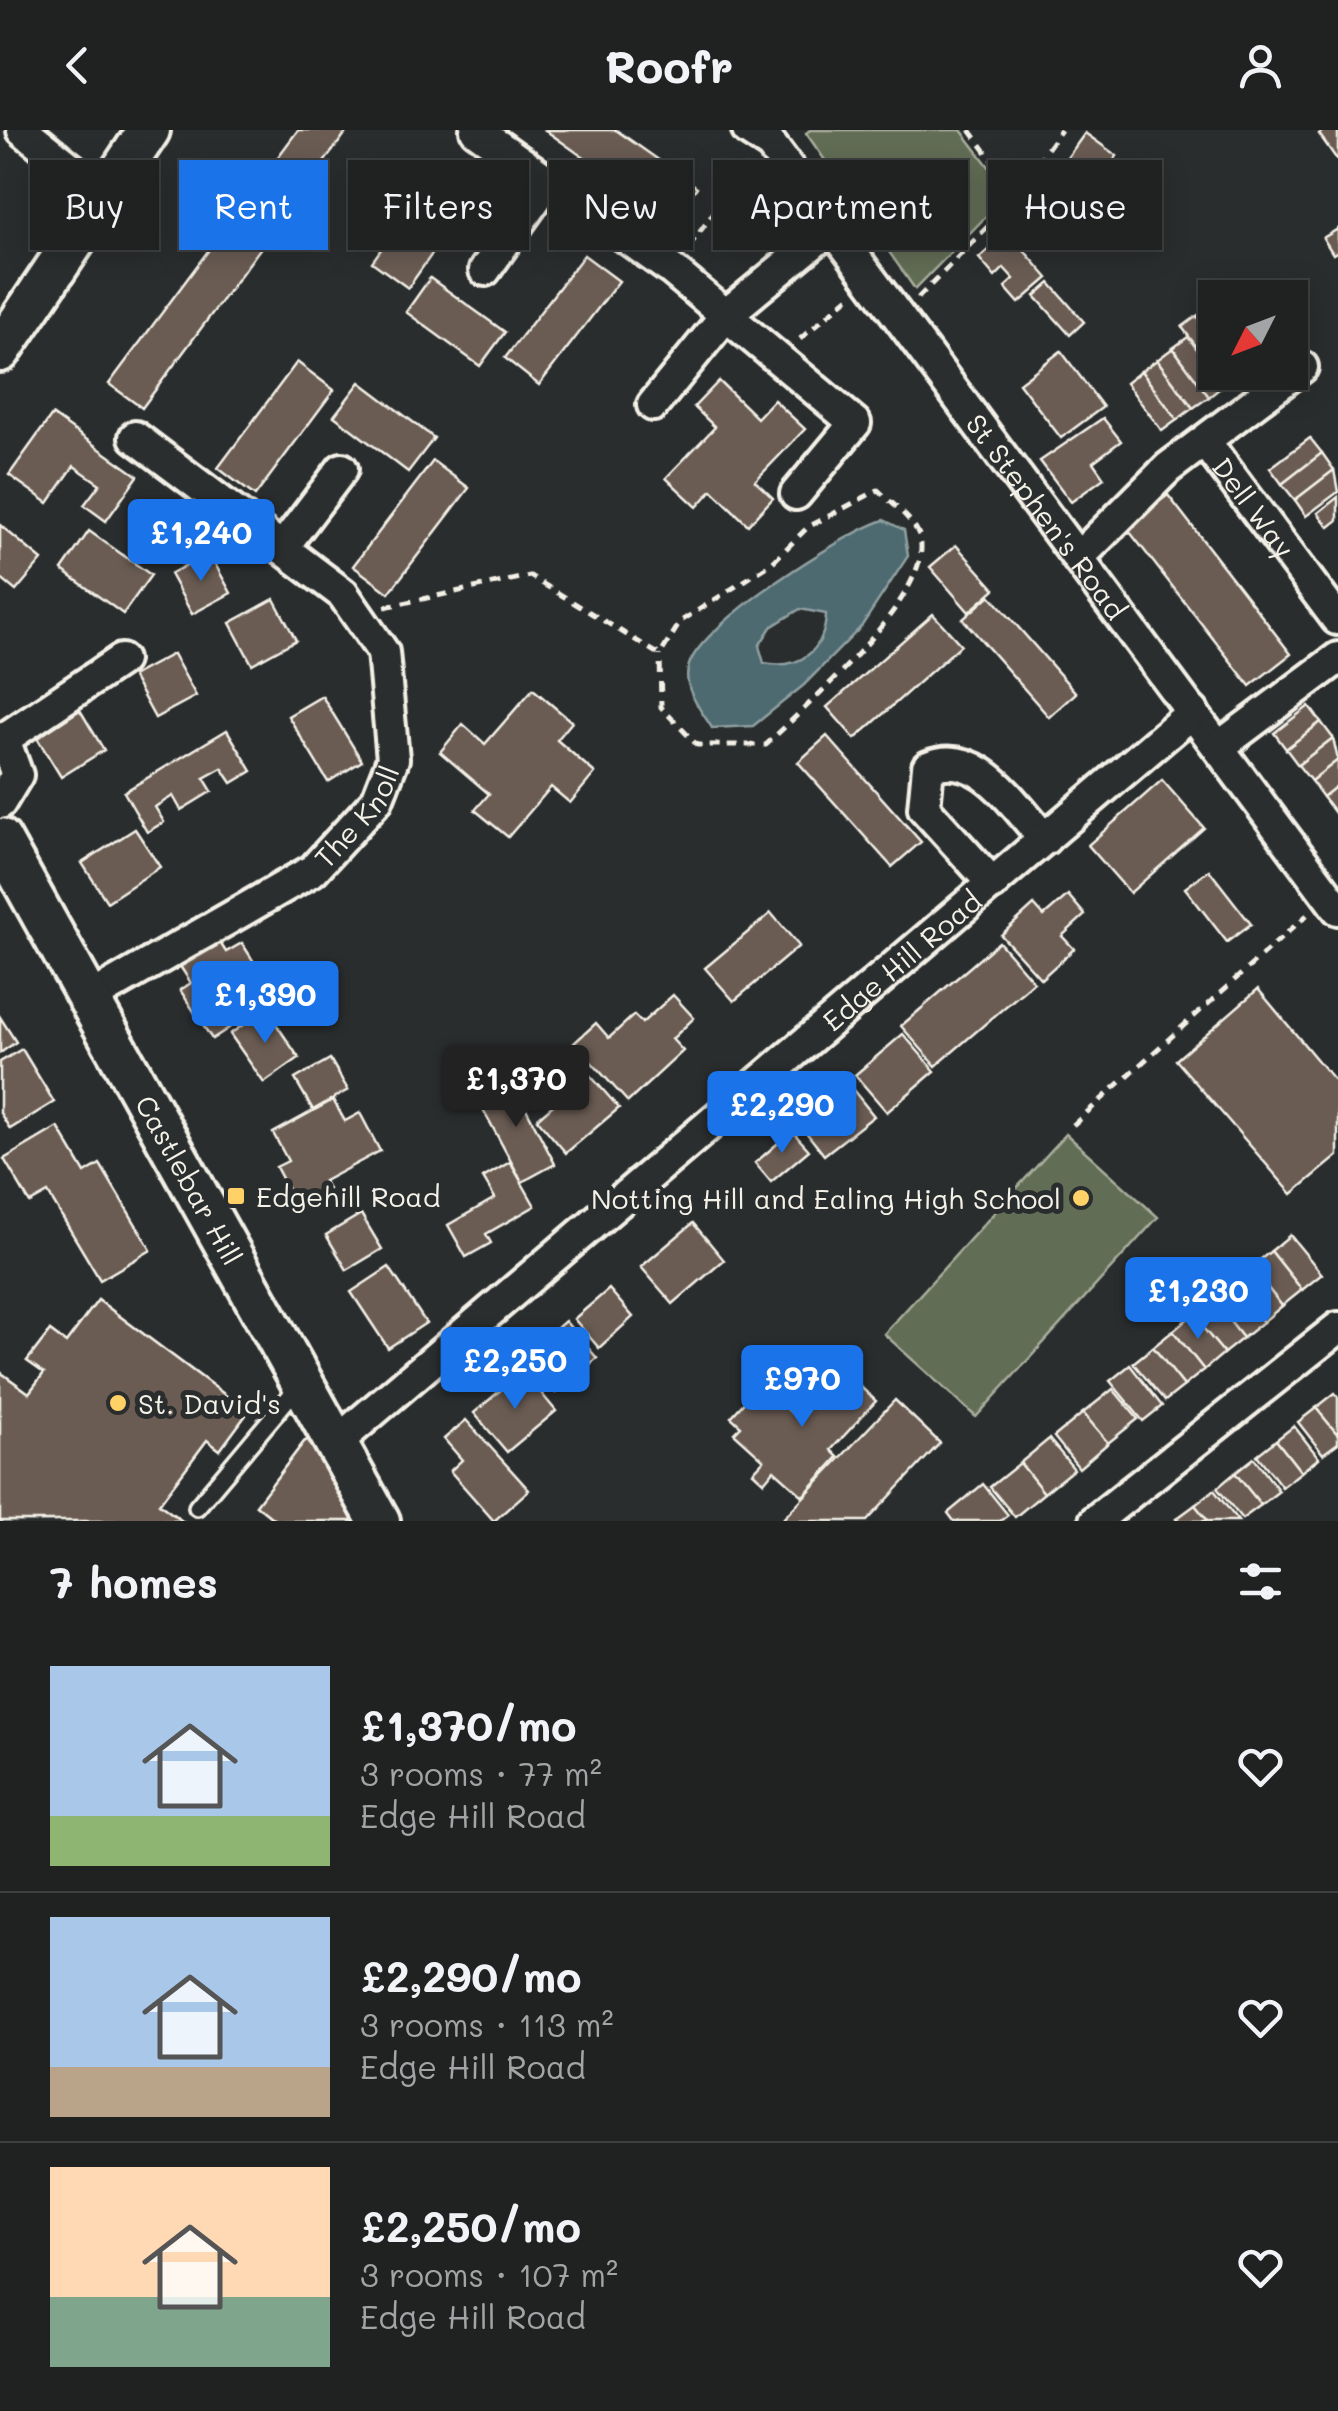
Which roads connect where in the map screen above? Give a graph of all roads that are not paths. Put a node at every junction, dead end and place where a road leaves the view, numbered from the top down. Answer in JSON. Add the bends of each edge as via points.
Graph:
{"nodes":[{"id":1,"x":23,"y":130,"type":"edge"},
{"id":2,"x":149,"y":130,"type":"edge"},
{"id":3,"x":476,"y":130,"type":"edge"},
{"id":4,"x":769,"y":137,"type":"edge"},
{"id":5,"x":60,"y":160,"type":"edge"},
{"id":6,"x":127,"y":160,"type":"edge"},
{"id":7,"x":785,"y":160,"type":"edge"},
{"id":8,"x":548,"y":181,"type":"junction"},
{"id":9,"x":66,"y":250,"type":"edge"},
{"id":10,"x":805,"y":250,"type":"edge"},
{"id":11,"x":847,"y":250,"type":"edge"},
{"id":12,"x":485,"y":270,"type":"dead end"},
{"id":13,"x":727,"y":314,"type":"junction"},
{"id":14,"x":0,"y":351,"type":"edge"},
{"id":15,"x":1273,"y":390,"type":"edge"},
{"id":16,"x":653,"y":405,"type":"dead end"},
{"id":17,"x":135,"y":438,"type":"dead end"},
{"id":18,"x":1206,"y":443,"type":"junction"},
{"id":19,"x":342,"y":469,"type":"dead end"},
{"id":20,"x":796,"y":494,"type":"dead end"},
{"id":21,"x":283,"y":547,"type":"junction"},
{"id":22,"x":1078,"y":558,"type":"junction"},
{"id":23,"x":1337,"y":619,"type":"edge"},
{"id":24,"x":1338,"y":658,"type":"edge"},
{"id":25,"x":121,"y":660,"type":"dead end"},
{"id":26,"x":1193,"y":712,"type":"junction"},
{"id":27,"x":1219,"y":748,"type":"junction"},
{"id":28,"x":6,"y":795,"type":"edge"},
{"id":29,"x":1045,"y":839,"type":"junction"},
{"id":30,"x":6,"y":865,"type":"edge"},
{"id":31,"x":993,"y":884,"type":"junction"},
{"id":32,"x":1334,"y":903,"type":"edge"},
{"id":33,"x":92,"y":998,"type":"junction"},
{"id":34,"x":1338,"y":1328,"type":"edge"},
{"id":35,"x":301,"y":1384,"type":"junction"},
{"id":36,"x":337,"y":1442,"type":"junction"},
{"id":37,"x":197,"y":1507,"type":"dead end"},
{"id":38,"x":379,"y":1521,"type":"edge"},
{"id":39,"x":1095,"y":1521,"type":"edge"}],
"edges":[{"from":1,"to":5,"type":"street"},
{"from":2,"to":6,"type":"main road"},
{"from":3,"to":8,"type":"street"},
{"from":4,"to":7,"type":"street","name":"St Stephen's Road"},
{"from":8,"to":12,"type":"street"},
{"from":8,"to":13,"type":"street"},
{"from":9,"to":14,"type":"main road"},
{"from":10,"to":13,"type":"street"},
{"from":11,"to":22,"type":"street","name":"St Stephen's Road"},
{"from":13,"to":16,"type":"street"},
{"from":13,"to":20,"type":"street","via":[[855,423]]},
{"from":15,"to":18,"type":"street","name":"Dell Way"},
{"from":17,"to":21,"type":"street","name":"The Knoll"},
{"from":18,"to":22,"type":"street","name":"Dell Way","via":[[1168,468]]},
{"from":18,"to":23,"type":"street","name":"Dell Way"},
{"from":19,"to":21,"type":"street"},
{"from":21,"to":33,"type":"street","name":"The Knoll","via":[[343,594],[383,652],[393,759],[376,800],[314,870]]},
{"from":22,"to":26,"type":"street","name":"St Stephen's Road"},
{"from":24,"to":27,"type":"street"},
{"from":25,"to":28,"type":"street","via":[[4,739],[17,775]]},
{"from":26,"to":27,"type":"street","name":"St Stephen's Road"},
{"from":26,"to":29,"type":"street","name":"Edge Hill Road"},
{"from":27,"to":32,"type":"street","name":"St Stephen's Road"},
{"from":29,"to":31,"type":"street","name":"Edge Hill Road"},
{"from":29,"to":31,"type":"street","via":[[980,769],[946,759],[928,767],[924,808]]},
{"from":30,"to":33,"type":"main road","name":"Castlebar Hill"},
{"from":31,"to":36,"type":"street","name":"Edge Hill Road"},
{"from":33,"to":35,"type":"main road","name":"Castlebar Hill"},
{"from":34,"to":39,"type":"street"},
{"from":35,"to":36,"type":"main road","name":"Castlebar Hill"},
{"from":35,"to":37,"type":"lane"},
{"from":36,"to":38,"type":"main road","name":"Castlebar Hill"}]}
